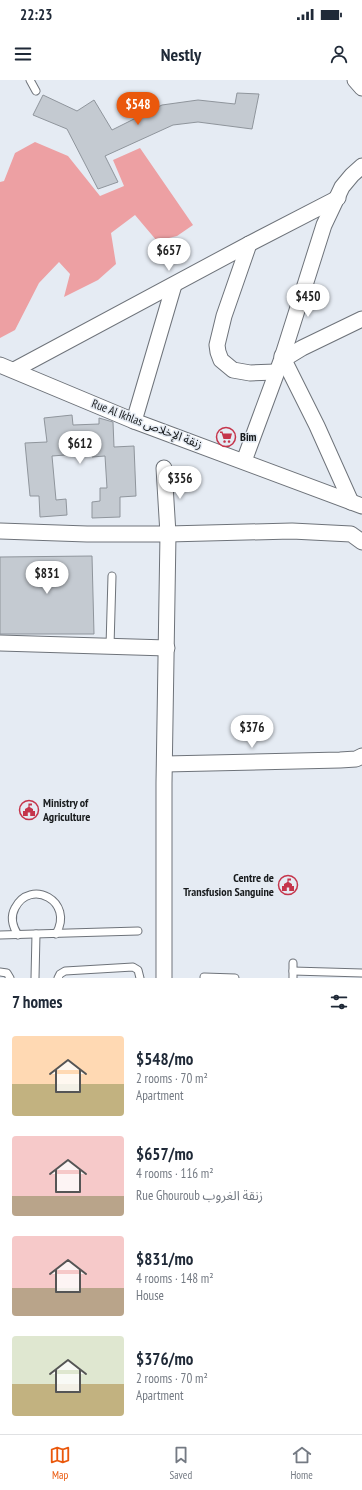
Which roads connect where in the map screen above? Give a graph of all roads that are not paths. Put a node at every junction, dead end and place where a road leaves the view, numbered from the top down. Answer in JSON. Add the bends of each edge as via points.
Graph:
{"nodes":[{"id":1,"x":30,"y":80,"type":"edge"},
{"id":2,"x":355,"y":80,"type":"edge"},
{"id":3,"x":362,"y":88,"type":"edge"},
{"id":4,"x":36,"y":91,"type":"dead end"},
{"id":5,"x":362,"y":166,"type":"edge"},
{"id":6,"x":338,"y":198,"type":"junction"},
{"id":7,"x":249,"y":244,"type":"junction"},
{"id":8,"x":174,"y":285,"type":"junction"},
{"id":9,"x":362,"y":319,"type":"edge"},
{"id":10,"x":283,"y":357,"type":"junction"},
{"id":11,"x":7,"y":368,"type":"edge"},
{"id":12,"x":276,"y":372,"type":"junction"},
{"id":13,"x":134,"y":421,"type":"junction"},
{"id":14,"x":244,"y":461,"type":"junction"},
{"id":15,"x":164,"y":468,"type":"dead end"},
{"id":16,"x":356,"y":504,"type":"edge"},
{"id":17,"x":0,"y":531,"type":"edge"},
{"id":18,"x":168,"y":534,"type":"junction"},
{"id":19,"x":362,"y":542,"type":"edge"},
{"id":20,"x":112,"y":576,"type":"dead end"},
{"id":21,"x":0,"y":643,"type":"edge"},
{"id":22,"x":110,"y":646,"type":"junction"},
{"id":23,"x":167,"y":648,"type":"junction"},
{"id":24,"x":362,"y":756,"type":"edge"},
{"id":25,"x":165,"y":764,"type":"junction"},
{"id":26,"x":138,"y":931,"type":"dead end"},
{"id":27,"x":36,"y":934,"type":"junction"},
{"id":28,"x":56,"y":934,"type":"junction"},
{"id":29,"x":0,"y":935,"type":"edge"},
{"id":30,"x":18,"y":935,"type":"junction"},
{"id":31,"x":293,"y":963,"type":"dead end"},
{"id":32,"x":0,"y":972,"type":"edge"},
{"id":33,"x":362,"y":973,"type":"edge"},
{"id":34,"x":293,"y":975,"type":"edge"},
{"id":35,"x":10,"y":978,"type":"edge"},
{"id":36,"x":35,"y":978,"type":"edge"},
{"id":37,"x":58,"y":978,"type":"edge"},
{"id":38,"x":140,"y":978,"type":"edge"},
{"id":39,"x":164,"y":978,"type":"edge"},
{"id":40,"x":204,"y":978,"type":"edge"},
{"id":41,"x":235,"y":978,"type":"edge"}],
"edges":[{"from":1,"to":4,"type":"lane"},
{"from":2,"to":3,"type":"street"},
{"from":5,"to":6,"type":"street","via":[[342,187]]},
{"from":6,"to":7,"type":"street"},
{"from":6,"to":10,"type":"street","via":[[324,225]]},
{"from":7,"to":8,"type":"street"},
{"from":7,"to":12,"type":"street","via":[[224,316],[217,345],[221,360],[233,370],[250,373]]},
{"from":8,"to":11,"type":"street"},
{"from":8,"to":13,"type":"street"},
{"from":9,"to":10,"type":"street"},
{"from":10,"to":12,"type":"street"},
{"from":10,"to":16,"type":"street"},
{"from":11,"to":13,"type":"street","name":"Rue Al Ikhlas زنقة الإخلاص"},
{"from":12,"to":14,"type":"street"},
{"from":13,"to":14,"type":"street","name":"Rue Al Ikhlas زنقة الإخلاص"},
{"from":14,"to":16,"type":"street","name":"Rue Al Ikhlas زنقة الإخلاص"},
{"from":15,"to":18,"type":"street"},
{"from":17,"to":18,"type":"street"},
{"from":18,"to":19,"type":"street","via":[[292,531],[351,534]]},
{"from":18,"to":23,"type":"street"},
{"from":20,"to":22,"type":"lane"},
{"from":21,"to":22,"type":"street"},
{"from":22,"to":23,"type":"street"},
{"from":23,"to":25,"type":"street"},
{"from":24,"to":25,"type":"street","via":[[340,760]]},
{"from":25,"to":39,"type":"street"},
{"from":26,"to":28,"type":"lane"},
{"from":27,"to":28,"type":"lane"},
{"from":27,"to":30,"type":"lane"},
{"from":27,"to":36,"type":"lane"},
{"from":28,"to":30,"type":"lane","via":[[61,922],[56,903],[46,896],[33,894],[21,900],[14,910],[13,923]]},
{"from":29,"to":30,"type":"lane"},
{"from":31,"to":34,"type":"lane"},
{"from":32,"to":35,"type":"lane","via":[[7,973]]},
{"from":33,"to":34,"type":"lane"},
{"from":37,"to":38,"type":"lane","via":[[65,971],[133,967],[140,972]]},
{"from":40,"to":41,"type":"lane"}]}
